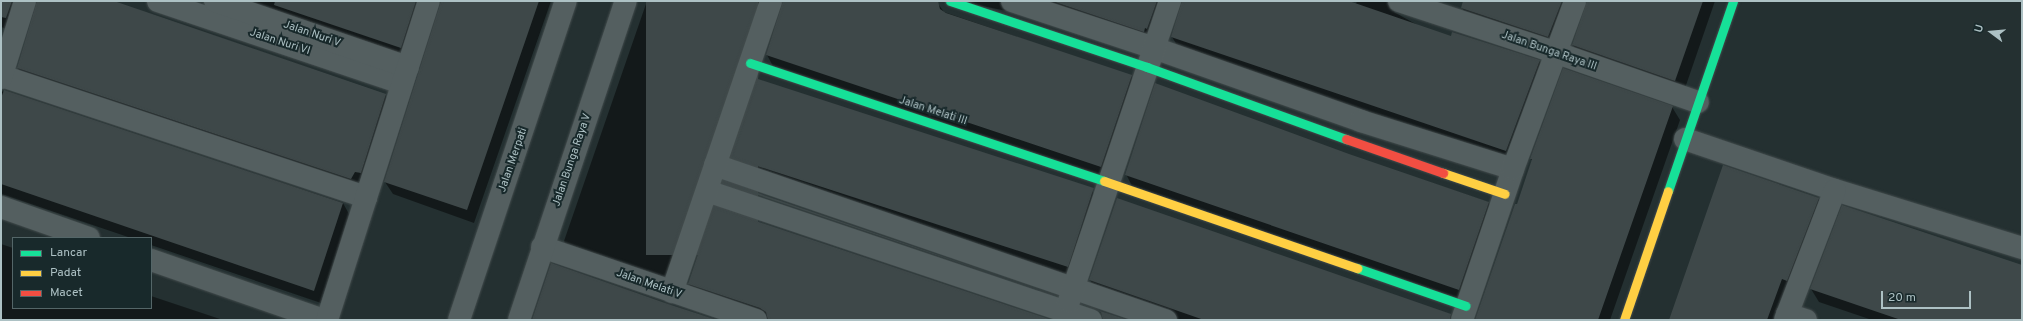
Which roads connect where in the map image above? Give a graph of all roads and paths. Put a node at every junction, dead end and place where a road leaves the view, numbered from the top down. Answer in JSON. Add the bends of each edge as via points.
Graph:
{"nodes":[{"id":1,"x":25,"y":1,"type":"edge"},
{"id":2,"x":158,"y":1,"type":"edge"},
{"id":3,"x":215,"y":1,"type":"edge"},
{"id":4,"x":429,"y":1,"type":"edge"},
{"id":5,"x":566,"y":1,"type":"edge"},
{"id":6,"x":626,"y":1,"type":"edge"},
{"id":7,"x":772,"y":1,"type":"edge"},
{"id":8,"x":950,"y":1,"type":"edge"},
{"id":9,"x":1012,"y":1,"type":"edge"},
{"id":10,"x":1170,"y":1,"type":"edge"},
{"id":11,"x":1399,"y":1,"type":"edge"},
{"id":12,"x":1575,"y":1,"type":"edge"},
{"id":13,"x":1732,"y":1,"type":"edge"},
{"id":14,"x":1433,"y":6,"type":"edge"},
{"id":15,"x":1557,"y":53,"type":"junction"},
{"id":16,"x":1151,"y":58,"type":"junction"},
{"id":17,"x":750,"y":63,"type":"junction"},
{"id":18,"x":3,"y":67,"type":"edge"},
{"id":19,"x":405,"y":75,"type":"junction"},
{"id":20,"x":1698,"y":102,"type":"junction"},
{"id":21,"x":1361,"y":121,"type":"junction"},
{"id":22,"x":1685,"y":139,"type":"junction"},
{"id":23,"x":1354,"y":142,"type":"junction"},
{"id":24,"x":715,"y":165,"type":"junction"},
{"id":25,"x":1513,"y":169,"type":"junction"},
{"id":26,"x":1108,"y":182,"type":"junction"},
{"id":27,"x":1835,"y":190,"type":"junction"},
{"id":28,"x":707,"y":191,"type":"junction"},
{"id":29,"x":1505,"y":194,"type":"junction"},
{"id":30,"x":366,"y":197,"type":"junction"},
{"id":31,"x":1,"y":207,"type":"edge"},
{"id":32,"x":848,"y":211,"type":"junction"},
{"id":33,"x":838,"y":235,"type":"junction"},
{"id":34,"x":86,"y":237,"type":"edge"},
{"id":35,"x":542,"y":247,"type":"junction"},
{"id":36,"x":2022,"y":248,"type":"edge"},
{"id":37,"x":152,"y":260,"type":"edge"},
{"id":38,"x":1073,"y":288,"type":"junction"},
{"id":39,"x":672,"y":292,"type":"junction"},
{"id":40,"x":1464,"y":313,"type":"edge"},
{"id":41,"x":1064,"y":316,"type":"edge"},
{"id":42,"x":1792,"y":318,"type":"edge"},
{"id":43,"x":323,"y":320,"type":"edge"},
{"id":44,"x":327,"y":320,"type":"edge"},
{"id":45,"x":459,"y":320,"type":"edge"},
{"id":46,"x":519,"y":320,"type":"edge"},
{"id":47,"x":756,"y":320,"type":"edge"},
{"id":48,"x":1091,"y":320,"type":"edge"},
{"id":49,"x":1166,"y":320,"type":"edge"},
{"id":50,"x":1624,"y":320,"type":"edge"}],
"edges":[{"from":1,"to":18,"type":"street"},
{"from":2,"to":19,"type":"street","name":"Jalan Nuri VI"},
{"from":3,"to":19,"type":"street","name":"Jalan Nuri V"},
{"from":4,"to":19,"type":"street"},
{"from":5,"to":45,"type":"street","name":"Jalan Merpati"},
{"from":6,"to":35,"type":"street","name":"Jalan Bunga Raya V"},
{"from":7,"to":17,"type":"street"},
{"from":8,"to":16,"type":"street"},
{"from":9,"to":16,"type":"street"},
{"from":10,"to":16,"type":"street"},
{"from":11,"to":14,"type":"street","name":"Jalan Bunga Raya III"},
{"from":12,"to":15,"type":"street"},
{"from":13,"to":20,"type":"street"},
{"from":14,"to":15,"type":"street","name":"Jalan Bunga Raya III"},
{"from":15,"to":20,"type":"street","name":"Jalan Bunga Raya III"},
{"from":15,"to":25,"type":"street"},
{"from":16,"to":21,"type":"street"},
{"from":16,"to":23,"type":"street"},
{"from":16,"to":26,"type":"street"},
{"from":17,"to":24,"type":"street"},
{"from":17,"to":26,"type":"street","name":"Jalan Melati III"},
{"from":18,"to":30,"type":"street"},
{"from":19,"to":30,"type":"street"},
{"from":20,"to":22,"type":"street"},
{"from":21,"to":23,"type":"street"},
{"from":21,"to":25,"type":"street"},
{"from":22,"to":27,"type":"street"},
{"from":22,"to":50,"type":"street"},
{"from":23,"to":29,"type":"street"},
{"from":24,"to":28,"type":"street"},
{"from":24,"to":32,"type":"street"},
{"from":25,"to":29,"type":"street"},
{"from":26,"to":38,"type":"street"},
{"from":26,"to":40,"type":"street","name":"Jalan Melati III"},
{"from":27,"to":36,"type":"street"},
{"from":27,"to":42,"type":"street"},
{"from":28,"to":33,"type":"street"},
{"from":28,"to":39,"type":"street"},
{"from":29,"to":40,"type":"street"},
{"from":30,"to":44,"type":"street"},
{"from":31,"to":34,"type":"street"},
{"from":32,"to":33,"type":"street"},
{"from":32,"to":38,"type":"street"},
{"from":33,"to":41,"type":"street"},
{"from":35,"to":39,"type":"street","name":"Jalan Melati V"},
{"from":35,"to":46,"type":"street","name":"Jalan Bunga Raya V"},
{"from":37,"to":43,"type":"street"},
{"from":38,"to":41,"type":"street"},
{"from":38,"to":49,"type":"street"},
{"from":39,"to":47,"type":"street","name":"Jalan Melati V"},
{"from":41,"to":48,"type":"street"}]}
